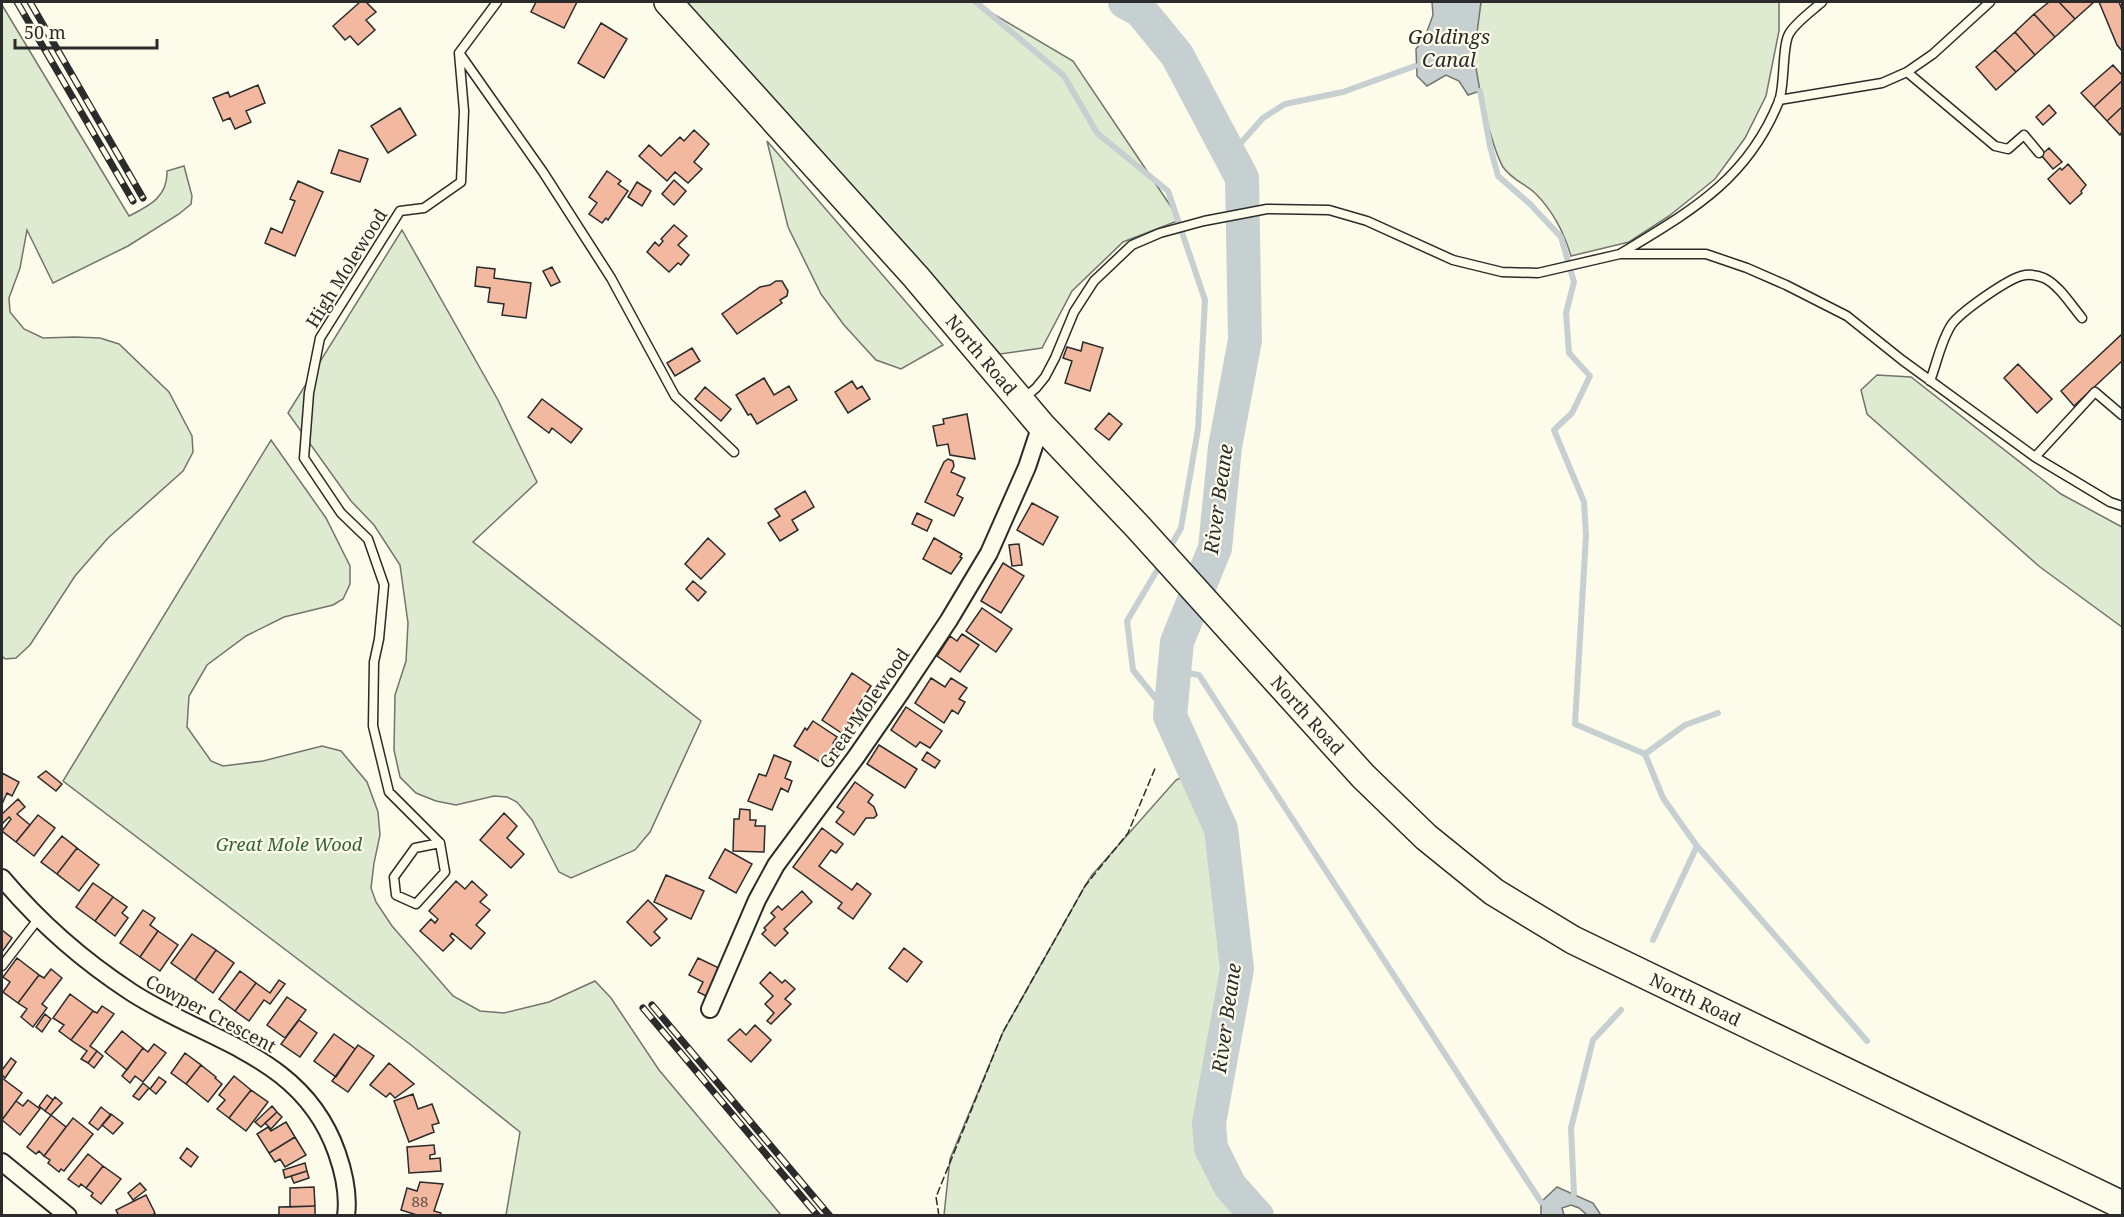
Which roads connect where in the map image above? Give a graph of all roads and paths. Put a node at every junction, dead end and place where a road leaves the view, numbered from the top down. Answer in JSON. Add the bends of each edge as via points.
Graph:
{"nodes":[{"id":1,"x":497,"y":2,"type":"edge"},
{"id":2,"x":668,"y":2,"type":"edge"},
{"id":3,"x":1822,"y":2,"type":"edge"},
{"id":4,"x":1990,"y":2,"type":"edge"},
{"id":5,"x":459,"y":53,"type":"junction"},
{"id":6,"x":1907,"y":72,"type":"junction"},
{"id":7,"x":1779,"y":100,"type":"junction"},
{"id":8,"x":2039,"y":153,"type":"dead end"},
{"id":9,"x":1620,"y":254,"type":"junction"},
{"id":10,"x":2082,"y":318,"type":"dead end"},
{"id":11,"x":1930,"y":381,"type":"junction"},
{"id":12,"x":1020,"y":401,"type":"junction"},
{"id":13,"x":2122,"y":415,"type":"edge"},
{"id":14,"x":1041,"y":425,"type":"junction"},
{"id":15,"x":734,"y":452,"type":"dead end"},
{"id":16,"x":2035,"y":458,"type":"junction"},
{"id":17,"x":2122,"y":506,"type":"edge"},
{"id":18,"x":440,"y":843,"type":"junction"},
{"id":19,"x":2,"y":878,"type":"edge"},
{"id":20,"x":39,"y":918,"type":"junction"},
{"id":21,"x":2,"y":966,"type":"edge"},
{"id":22,"x":710,"y":1009,"type":"dead end"},
{"id":23,"x":2,"y":1162,"type":"edge"},
{"id":24,"x":2122,"y":1205,"type":"edge"},
{"id":25,"x":68,"y":1215,"type":"edge"},
{"id":26,"x":346,"y":1215,"type":"edge"}],
"edges":[{"from":1,"to":5,"type":"lane"},
{"from":2,"to":12,"type":"main road","name":"North Road","via":[[916,277]]},
{"from":3,"to":7,"type":"lane","via":[[1789,34]]},
{"from":4,"to":6,"type":"lane","via":[[1933,54]]},
{"from":5,"to":15,"type":"lane","via":[[611,278],[675,396]]},
{"from":5,"to":18,"type":"lane","name":"High Molewood","via":[[464,111],[461,182],[424,208],[400,211],[320,338],[309,393],[304,458],[341,513],[368,539],[384,585],[374,662],[374,726],[389,792]]},
{"from":6,"to":7,"type":"lane","via":[[1882,83]]},
{"from":6,"to":8,"type":"lane","via":[[1995,146],[2008,149],[2024,135]]},
{"from":7,"to":9,"type":"lane","via":[[1759,141],[1735,173],[1691,211]]},
{"from":9,"to":11,"type":"lane","via":[[1706,254],[1747,268],[1847,316]]},
{"from":9,"to":12,"type":"lane","via":[[1538,273],[1502,273],[1453,260],[1367,221],[1329,210],[1267,209],[1204,221],[1132,245],[1094,281],[1074,312],[1045,376]]},
{"from":10,"to":11,"type":"lane","via":[[2045,278],[2020,276],[1982,298],[1953,323]]},
{"from":11,"to":16,"type":"lane"},
{"from":12,"to":14,"type":"main road","name":"North Road"},
{"from":13,"to":16,"type":"lane","via":[[2095,392]]},
{"from":14,"to":22,"type":"street","name":"Great Molewood","via":[[989,553],[949,621],[776,865]]},
{"from":14,"to":24,"type":"main road","name":"North Road","via":[[1363,776],[1426,837],[1494,892],[1573,940]]},
{"from":16,"to":17,"type":"lane"},
{"from":18,"to":18,"type":"lane","via":[[415,848],[394,877],[396,895],[417,904],[445,872]]},
{"from":19,"to":20,"type":"street","name":"Cowper Crescent"},
{"from":20,"to":21,"type":"lane"},
{"from":20,"to":26,"type":"street","name":"Cowper Crescent","via":[[130,991],[160,1010],[235,1044],[299,1090],[333,1142],[346,1186]]},
{"from":23,"to":25,"type":"street"}]}
